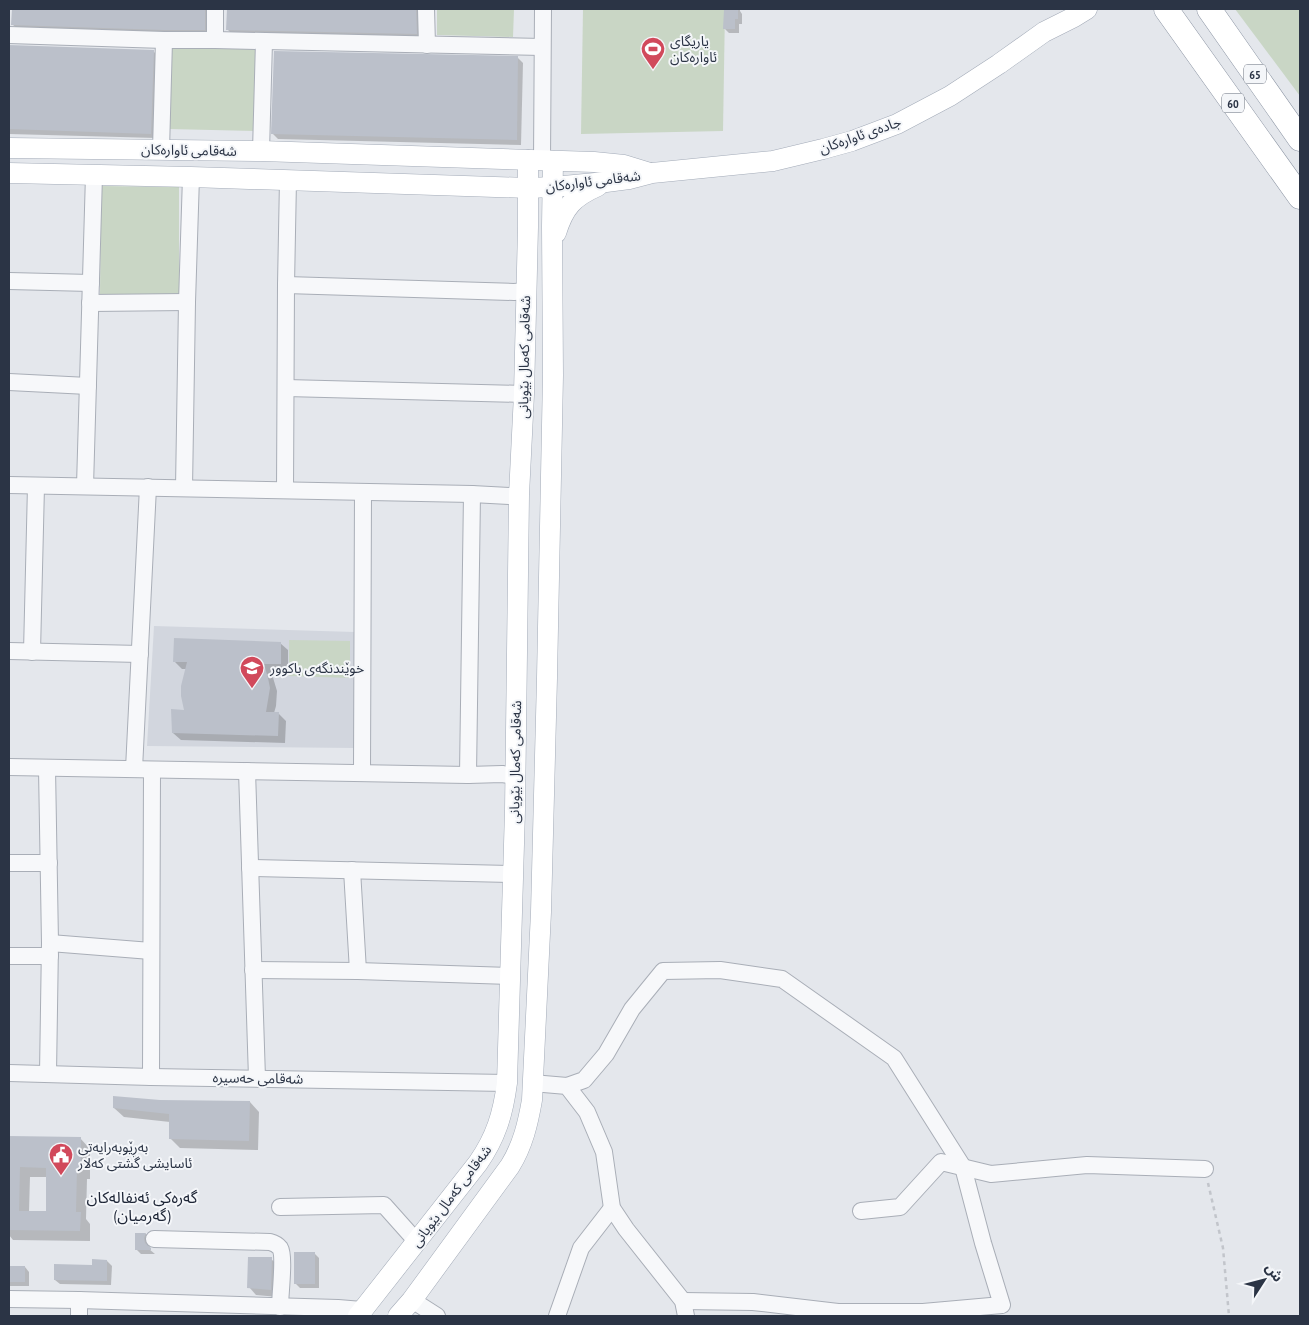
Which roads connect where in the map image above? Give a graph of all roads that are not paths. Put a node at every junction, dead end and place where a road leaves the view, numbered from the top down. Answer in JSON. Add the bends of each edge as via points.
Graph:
{"nodes":[{"id":1,"x":215,"y":9,"type":"edge"},
{"id":2,"x":426,"y":9,"type":"edge"},
{"id":3,"x":543,"y":9,"type":"edge"},
{"id":4,"x":1067,"y":9,"type":"edge"},
{"id":5,"x":1086,"y":9,"type":"edge"},
{"id":6,"x":1166,"y":9,"type":"edge"},
{"id":7,"x":1209,"y":9,"type":"edge"},
{"id":8,"x":1044,"y":32,"type":"junction"},
{"id":9,"x":9,"y":35,"type":"edge"},
{"id":10,"x":164,"y":40,"type":"junction"},
{"id":11,"x":215,"y":40,"type":"junction"},
{"id":12,"x":264,"y":41,"type":"junction"},
{"id":13,"x":426,"y":45,"type":"junction"},
{"id":14,"x":542,"y":48,"type":"junction"},
{"id":15,"x":1300,"y":139,"type":"edge"},
{"id":16,"x":9,"y":148,"type":"edge"},
{"id":17,"x":161,"y":150,"type":"junction"},
{"id":18,"x":261,"y":151,"type":"junction"},
{"id":19,"x":541,"y":160,"type":"junction"},
{"id":20,"x":652,"y":173,"type":"junction"},
{"id":21,"x":9,"y":174,"type":"edge"},
{"id":22,"x":94,"y":175,"type":"junction"},
{"id":23,"x":191,"y":176,"type":"junction"},
{"id":24,"x":288,"y":180,"type":"junction"},
{"id":25,"x":606,"y":182,"type":"junction"},
{"id":26,"x":553,"y":187,"type":"junction"},
{"id":27,"x":528,"y":188,"type":"junction"},
{"id":28,"x":1300,"y":197,"type":"edge"},
{"id":29,"x":528,"y":227,"type":"junction"},
{"id":30,"x":552,"y":235,"type":"junction"},
{"id":31,"x":9,"y":281,"type":"edge"},
{"id":32,"x":91,"y":283,"type":"junction"},
{"id":33,"x":286,"y":285,"type":"junction"},
{"id":34,"x":526,"y":291,"type":"junction"},
{"id":35,"x":187,"y":302,"type":"junction"},
{"id":36,"x":90,"y":303,"type":"junction"},
{"id":37,"x":9,"y":382,"type":"edge"},
{"id":38,"x":88,"y":386,"type":"junction"},
{"id":39,"x":286,"y":388,"type":"junction"},
{"id":40,"x":524,"y":394,"type":"junction"},
{"id":41,"x":9,"y":485,"type":"edge"},
{"id":42,"x":36,"y":486,"type":"junction"},
{"id":43,"x":85,"y":486,"type":"junction"},
{"id":44,"x":148,"y":487,"type":"junction"},
{"id":45,"x":184,"y":488,"type":"junction"},
{"id":46,"x":286,"y":490,"type":"junction"},
{"id":47,"x":363,"y":492,"type":"junction"},
{"id":48,"x":472,"y":494,"type":"junction"},
{"id":49,"x":519,"y":495,"type":"junction"},
{"id":50,"x":9,"y":651,"type":"edge"},
{"id":51,"x":32,"y":652,"type":"junction"},
{"id":52,"x":140,"y":654,"type":"junction"},
{"id":53,"x":9,"y":767,"type":"edge"},
{"id":54,"x":47,"y":768,"type":"junction"},
{"id":55,"x":134,"y":769,"type":"junction"},
{"id":56,"x":152,"y":770,"type":"junction"},
{"id":57,"x":247,"y":771,"type":"junction"},
{"id":58,"x":362,"y":773,"type":"junction"},
{"id":59,"x":468,"y":775,"type":"junction"},
{"id":60,"x":515,"y":776,"type":"junction"},
{"id":61,"x":49,"y":863,"type":"junction"},
{"id":62,"x":9,"y":864,"type":"edge"},
{"id":63,"x":250,"y":868,"type":"junction"},
{"id":64,"x":352,"y":870,"type":"junction"},
{"id":65,"x":513,"y":874,"type":"junction"},
{"id":66,"x":512,"y":912,"type":"junction"},
{"id":67,"x":540,"y":912,"type":"junction"},
{"id":68,"x":50,"y":950,"type":"junction"},
{"id":69,"x":151,"y":950,"type":"junction"},
{"id":70,"x":9,"y":956,"type":"edge"},
{"id":71,"x":253,"y":970,"type":"junction"},
{"id":72,"x":358,"y":971,"type":"junction"},
{"id":73,"x":510,"y":976,"type":"junction"},
{"id":74,"x":9,"y":1073,"type":"edge"},
{"id":75,"x":48,"y":1074,"type":"junction"},
{"id":76,"x":151,"y":1077,"type":"junction"},
{"id":77,"x":257,"y":1078,"type":"junction"},
{"id":78,"x":507,"y":1082,"type":"junction"},
{"id":79,"x":532,"y":1083,"type":"junction"},
{"id":80,"x":567,"y":1086,"type":"junction"},
{"id":81,"x":963,"y":1167,"type":"junction"},
{"id":82,"x":1205,"y":1169,"type":"road end"},
{"id":83,"x":280,"y":1207,"type":"dead end"},
{"id":84,"x":612,"y":1208,"type":"junction"},
{"id":85,"x":862,"y":1211,"type":"dead end"},
{"id":86,"x":154,"y":1239,"type":"dead end"},
{"id":87,"x":417,"y":1242,"type":"junction"},
{"id":88,"x":9,"y":1299,"type":"edge"},
{"id":89,"x":79,"y":1300,"type":"junction"},
{"id":90,"x":412,"y":1300,"type":"junction"},
{"id":91,"x":280,"y":1307,"type":"junction"},
{"id":92,"x":685,"y":1309,"type":"edge"},
{"id":93,"x":312,"y":1312,"type":"edge"},
{"id":94,"x":360,"y":1313,"type":"edge"},
{"id":95,"x":79,"y":1316,"type":"edge"},
{"id":96,"x":398,"y":1316,"type":"edge"},
{"id":97,"x":437,"y":1316,"type":"edge"},
{"id":98,"x":557,"y":1316,"type":"edge"}],
"edges":[{"from":1,"to":11,"type":"street"},
{"from":2,"to":13,"type":"street"},
{"from":3,"to":14,"type":"street"},
{"from":4,"to":8,"type":"main road","name":"جادەی ئاوارەکان"},
{"from":5,"to":8,"type":"main road","name":"جادەی ئاوارەکان"},
{"from":6,"to":28,"type":"highway","number":"60"},
{"from":7,"to":15,"type":"highway","number":"65"},
{"from":8,"to":20,"type":"main road","name":"جادەی ئاوارەکان","via":[[950,96],[884,129],[773,161]]},
{"from":9,"to":10,"type":"street"},
{"from":10,"to":11,"type":"street"},
{"from":10,"to":17,"type":"street"},
{"from":11,"to":12,"type":"street"},
{"from":12,"to":13,"type":"street"},
{"from":12,"to":18,"type":"street"},
{"from":13,"to":14,"type":"street"},
{"from":14,"to":19,"type":"street"},
{"from":16,"to":17,"type":"main road","name":"شەقامی ئاوارەکان"},
{"from":17,"to":18,"type":"main road","name":"شەقامی ئاوارەکان"},
{"from":18,"to":19,"type":"main road","name":"شەقامی ئاوارەکان"},
{"from":19,"to":20,"type":"main road","name":"شەقامی ئاوارەکان","via":[[609,163]]},
{"from":19,"to":26,"type":"main road","name":"شەقامی کەمال بێویانی"},
{"from":19,"to":27,"type":"main road","name":"شەقامی کەمال بێویانی"},
{"from":20,"to":25,"type":"main road","name":"شەقامی ئاوارەکان"},
{"from":21,"to":22,"type":"main road","name":"شەقامی ئاوارەکان"},
{"from":22,"to":23,"type":"main road","name":"شەقامی ئاوارەکان"},
{"from":22,"to":32,"type":"street"},
{"from":23,"to":24,"type":"main road","name":"شەقامی ئاوارەکان"},
{"from":23,"to":35,"type":"street"},
{"from":24,"to":27,"type":"main road","name":"شەقامی ئاوارەکان"},
{"from":24,"to":33,"type":"street"},
{"from":25,"to":26,"type":"main road","name":"شەقامی ئاوارەکان"},
{"from":25,"to":30,"type":"main road","via":[[580,194],[570,203]]},
{"from":26,"to":27,"type":"main road","name":"شەقامی ئاوارەکان"},
{"from":26,"to":30,"type":"main road","name":"شەقامی کەمال بێویانی"},
{"from":27,"to":29,"type":"main road","name":"شەقامی کەمال بێویانی"},
{"from":29,"to":30,"type":"main road"},
{"from":29,"to":34,"type":"main road","name":"شەقامی کەمال بێویانی"},
{"from":30,"to":67,"type":"main road","name":"شەقامی کەمال بێویانی","via":[[553,385]]},
{"from":31,"to":32,"type":"street"},
{"from":32,"to":36,"type":"street"},
{"from":33,"to":34,"type":"street"},
{"from":33,"to":39,"type":"street"},
{"from":34,"to":40,"type":"main road","name":"شەقامی کەمال بێویانی"},
{"from":35,"to":36,"type":"street"},
{"from":35,"to":45,"type":"street"},
{"from":36,"to":38,"type":"street"},
{"from":37,"to":38,"type":"street"},
{"from":38,"to":43,"type":"street"},
{"from":39,"to":40,"type":"street"},
{"from":39,"to":46,"type":"street"},
{"from":40,"to":49,"type":"main road","name":"شەقامی کەمال بێویانی"},
{"from":41,"to":42,"type":"street"},
{"from":42,"to":43,"type":"street"},
{"from":42,"to":51,"type":"street"},
{"from":43,"to":44,"type":"street"},
{"from":44,"to":45,"type":"street"},
{"from":44,"to":52,"type":"street"},
{"from":45,"to":46,"type":"street"},
{"from":46,"to":47,"type":"street"},
{"from":47,"to":48,"type":"street"},
{"from":47,"to":58,"type":"street"},
{"from":48,"to":49,"type":"street"},
{"from":48,"to":59,"type":"street"},
{"from":49,"to":60,"type":"main road","name":"شەقامی کەمال بێویانی"},
{"from":50,"to":51,"type":"street"},
{"from":51,"to":52,"type":"street"},
{"from":52,"to":55,"type":"street"},
{"from":53,"to":54,"type":"street"},
{"from":54,"to":55,"type":"street"},
{"from":54,"to":61,"type":"street"},
{"from":55,"to":56,"type":"street"},
{"from":56,"to":57,"type":"street"},
{"from":56,"to":69,"type":"street"},
{"from":57,"to":58,"type":"street"},
{"from":57,"to":63,"type":"street"},
{"from":58,"to":59,"type":"street"},
{"from":59,"to":60,"type":"street"},
{"from":60,"to":65,"type":"main road","name":"شەقامی کەمال بێویانی"},
{"from":61,"to":62,"type":"street"},
{"from":61,"to":68,"type":"street"},
{"from":63,"to":64,"type":"street"},
{"from":63,"to":71,"type":"street"},
{"from":64,"to":65,"type":"street"},
{"from":64,"to":72,"type":"street"},
{"from":65,"to":66,"type":"main road","name":"شەقامی کەمال بێویانی"},
{"from":66,"to":67,"type":"main road"},
{"from":66,"to":73,"type":"main road","name":"شەقامی کەمال بێویانی"},
{"from":67,"to":79,"type":"main road","name":"شەقامی کەمال بێویانی"},
{"from":68,"to":69,"type":"street"},
{"from":68,"to":70,"type":"street"},
{"from":68,"to":75,"type":"street"},
{"from":69,"to":76,"type":"street"},
{"from":71,"to":72,"type":"street"},
{"from":71,"to":77,"type":"street"},
{"from":72,"to":73,"type":"street"},
{"from":73,"to":78,"type":"main road","name":"شەقامی کەمال بێویانی"},
{"from":74,"to":75,"type":"street","name":"شەقامی حەسیرە"},
{"from":75,"to":76,"type":"street","name":"شەقامی حەسیرە"},
{"from":76,"to":77,"type":"street","name":"شەقامی حەسیرە"},
{"from":77,"to":78,"type":"street","name":"شەقامی حەسیرە"},
{"from":78,"to":87,"type":"main road","name":"شەقامی کەمال بێویانی","via":[[502,1113],[488,1148]]},
{"from":79,"to":80,"type":"street"},
{"from":79,"to":90,"type":"main road","name":"شەقامی کەمال بێویانی","via":[[529,1118],[514,1159]]},
{"from":80,"to":81,"type":"street","via":[[584,1080],[606,1054],[632,1009],[663,971],[720,970],[782,979],[894,1058]]},
{"from":80,"to":84,"type":"street","via":[[587,1112],[604,1152]]},
{"from":81,"to":82,"type":"street","via":[[991,1174],[1087,1165]]},
{"from":81,"to":85,"type":"street","via":[[942,1162],[900,1207]]},
{"from":81,"to":92,"type":"street","via":[[1002,1305],[923,1312],[838,1312],[753,1302]]},
{"from":83,"to":87,"type":"street","via":[[384,1205]]},
{"from":84,"to":92,"type":"street"},
{"from":84,"to":98,"type":"street","via":[[581,1248]]},
{"from":86,"to":91,"type":"street","via":[[275,1243],[282,1255]]},
{"from":87,"to":94,"type":"main road","name":"شەقامی کەمال بێویانی"},
{"from":88,"to":89,"type":"street"},
{"from":89,"to":91,"type":"street"},
{"from":89,"to":95,"type":"street"},
{"from":90,"to":96,"type":"main road","name":"شەقامی کەمال بێویانی"},
{"from":90,"to":97,"type":"street"},
{"from":91,"to":93,"type":"street"},
{"from":93,"to":94,"type":"street"}]}
